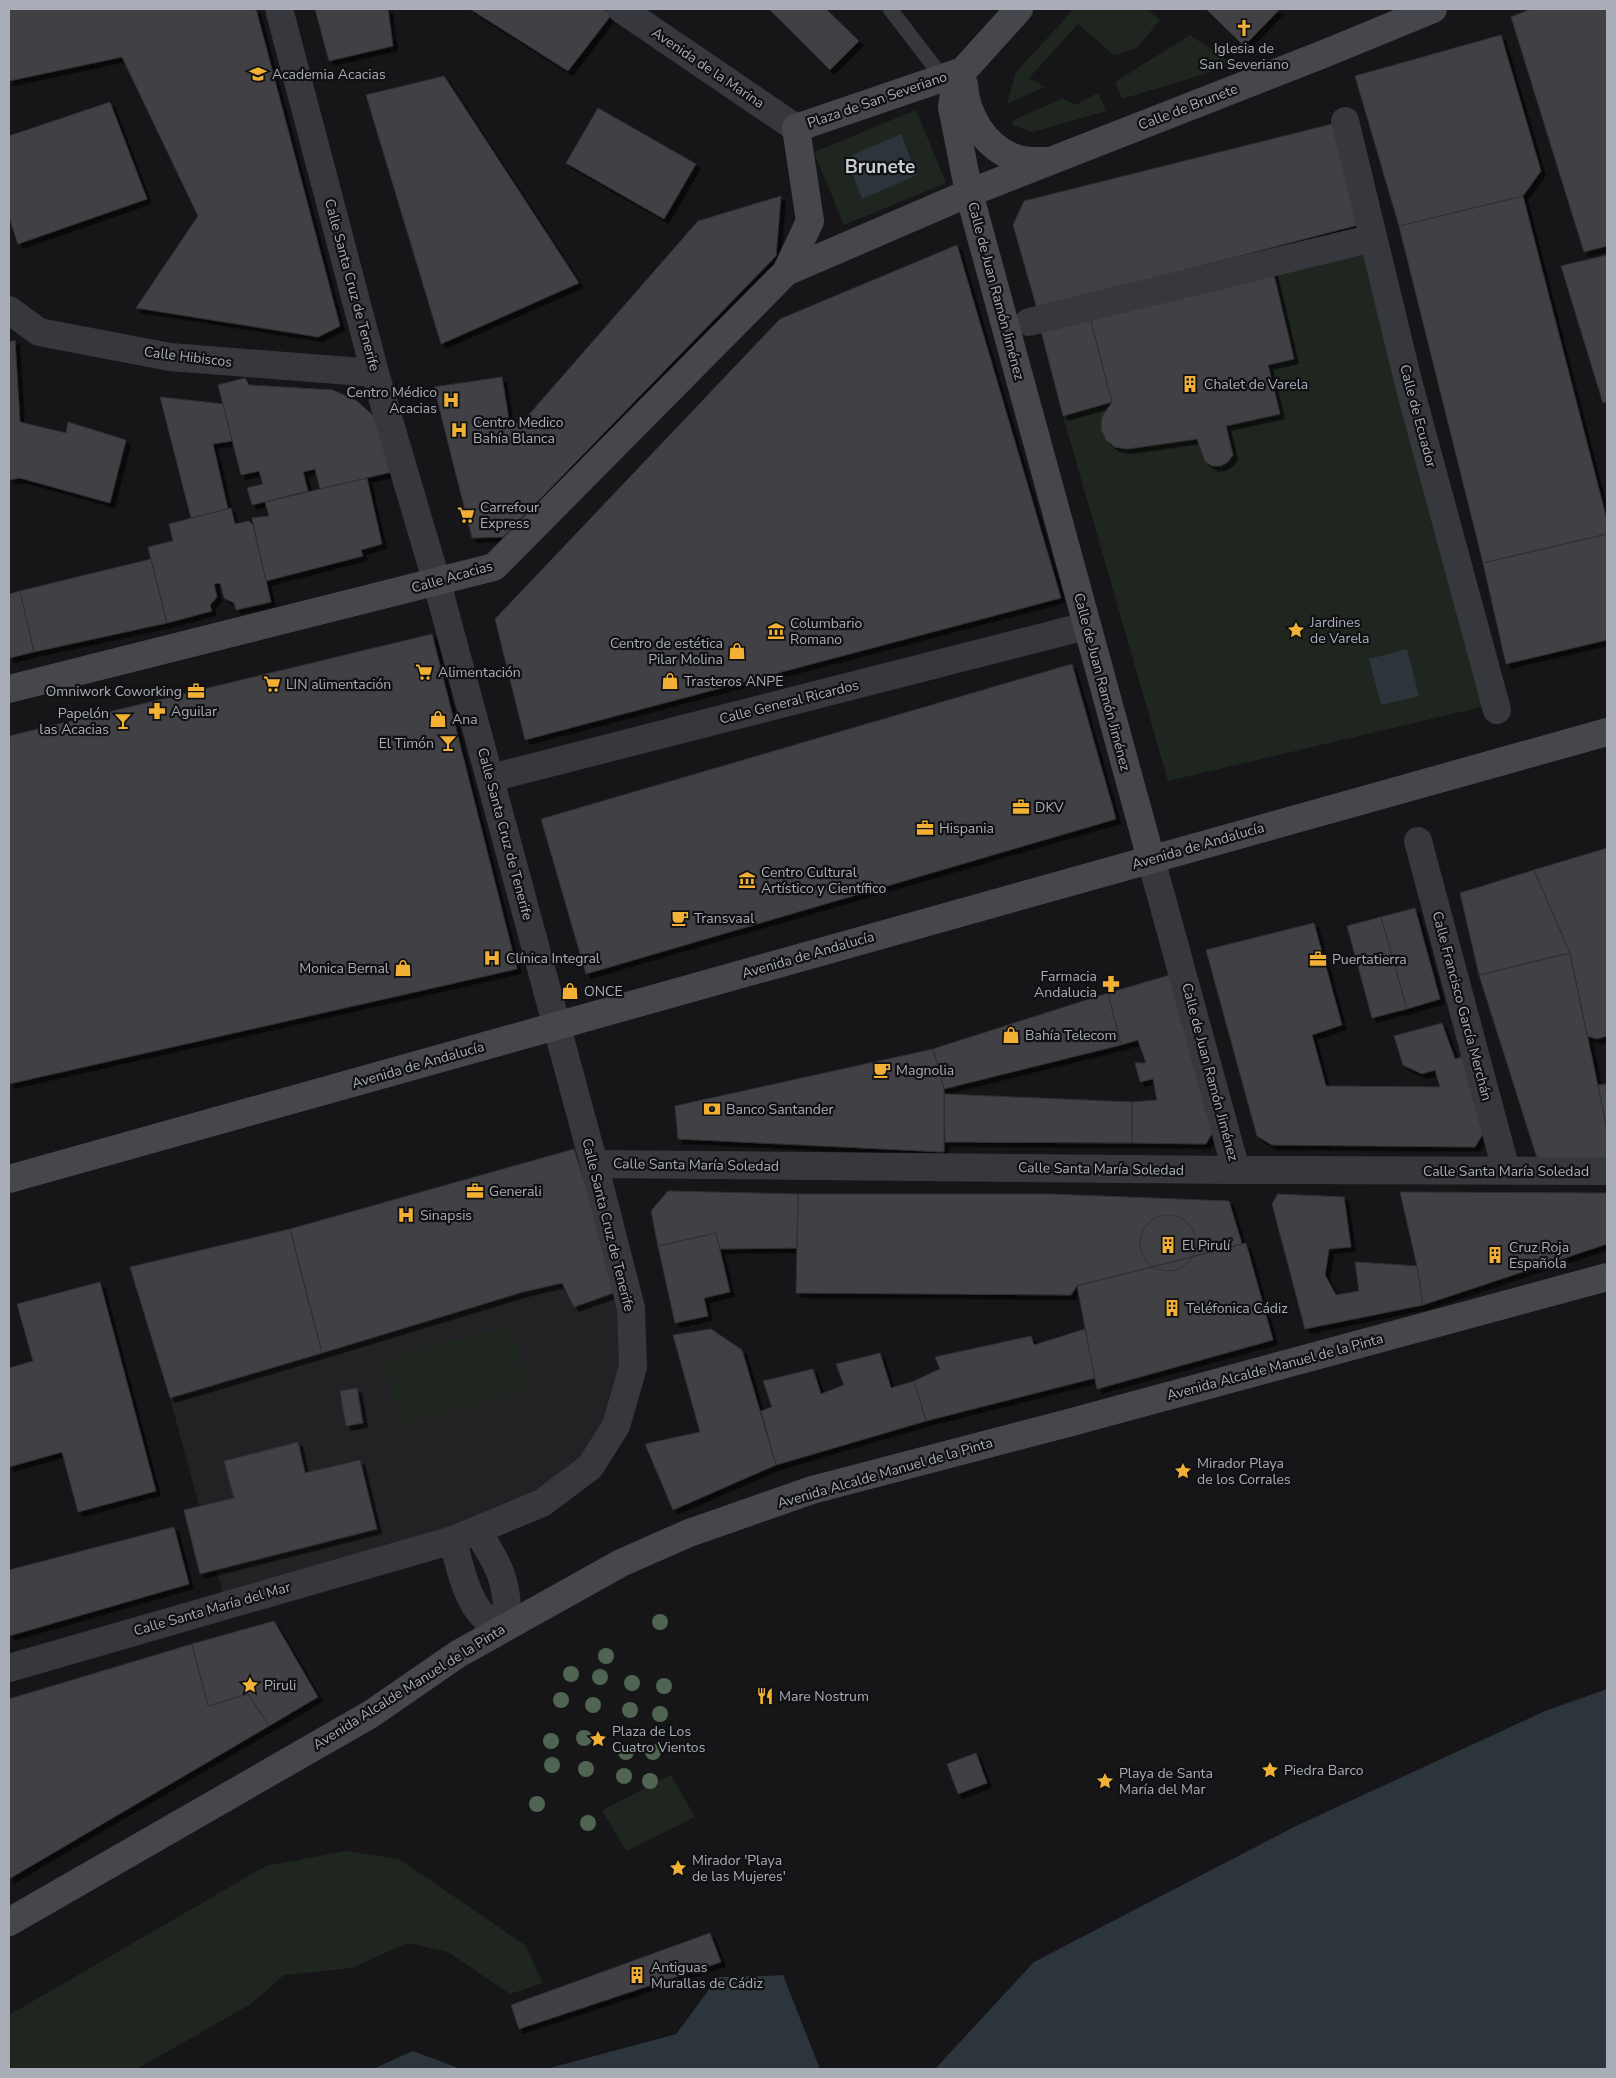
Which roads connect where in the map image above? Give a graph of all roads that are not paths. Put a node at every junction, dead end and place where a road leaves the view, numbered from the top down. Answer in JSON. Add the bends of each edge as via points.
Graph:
{"nodes":[{"id":1,"x":279,"y":9,"type":"edge"},
{"id":2,"x":621,"y":9,"type":"edge"},
{"id":3,"x":890,"y":9,"type":"edge"},
{"id":4,"x":1019,"y":9,"type":"edge"},
{"id":5,"x":1433,"y":9,"type":"edge"},
{"id":6,"x":953,"y":74,"type":"junction"},
{"id":7,"x":1345,"y":121,"type":"dead end"},
{"id":8,"x":796,"y":128,"type":"junction"},
{"id":9,"x":1051,"y":161,"type":"junction"},
{"id":10,"x":969,"y":193,"type":"junction"},
{"id":11,"x":1373,"y":238,"type":"junction"},
{"id":12,"x":786,"y":272,"type":"junction"},
{"id":13,"x":9,"y":310,"type":"edge"},
{"id":14,"x":1030,"y":322,"type":"dead end"},
{"id":15,"x":375,"y":373,"type":"junction"},
{"id":16,"x":437,"y":583,"type":"junction"},
{"id":17,"x":1086,"y":626,"type":"junction"},
{"id":18,"x":9,"y":689,"type":"edge"},
{"id":19,"x":1497,"y":710,"type":"dead end"},
{"id":20,"x":1607,"y":732,"type":"edge"},
{"id":21,"x":491,"y":778,"type":"junction"},
{"id":22,"x":1418,"y":842,"type":"dead end"},
{"id":23,"x":1151,"y":859,"type":"junction"},
{"id":24,"x":557,"y":1026,"type":"junction"},
{"id":25,"x":594,"y":1164,"type":"junction"},
{"id":26,"x":1236,"y":1170,"type":"junction"},
{"id":27,"x":1506,"y":1170,"type":"junction"},
{"id":28,"x":1607,"y":1171,"type":"edge"},
{"id":29,"x":9,"y":1179,"type":"edge"},
{"id":30,"x":1607,"y":1277,"type":"edge"},
{"id":31,"x":465,"y":1536,"type":"junction"},
{"id":32,"x":415,"y":1550,"type":"joint"},
{"id":33,"x":508,"y":1626,"type":"junction"},
{"id":34,"x":9,"y":1668,"type":"edge"},
{"id":35,"x":9,"y":1922,"type":"edge"}],
"edges":[{"from":1,"to":15,"type":"street","name":"Calle Santa Cruz de Tenerife"},
{"from":2,"to":8,"type":"street","name":"Avenida de la Marina"},
{"from":3,"to":6,"type":"lane"},
{"from":4,"to":6,"type":"street"},
{"from":5,"to":9,"type":"street","name":"Calle de Brunete"},
{"from":6,"to":8,"type":"street","name":"Plaza de San Severiano"},
{"from":6,"to":9,"type":"street","via":[[964,93],[972,118],[986,140],[1017,159]]},
{"from":6,"to":10,"type":"street","name":"Plaza de San Severiano","via":[[952,107]]},
{"from":7,"to":11,"type":"street","name":"Calle de Ecuador"},
{"from":8,"to":12,"type":"street","name":"Plaza de San Severiano","via":[[810,221]]},
{"from":9,"to":10,"type":"street","name":"Calle de Brunete"},
{"from":10,"to":12,"type":"street"},
{"from":10,"to":17,"type":"street","name":"Calle de Juan Ramón Jiménez"},
{"from":11,"to":14,"type":"street"},
{"from":11,"to":19,"type":"street","name":"Calle de Ecuador","via":[[1409,385]]},
{"from":12,"to":16,"type":"street","name":"Calle Acacias","via":[[494,567]]},
{"from":13,"to":15,"type":"street","name":"Calle Hibiscos","via":[[39,332],[170,357]]},
{"from":15,"to":16,"type":"street","name":"Calle Santa Cruz de Tenerife"},
{"from":16,"to":18,"type":"street","name":"Calle Acacias"},
{"from":16,"to":21,"type":"street","name":"Calle Santa Cruz de Tenerife"},
{"from":17,"to":21,"type":"street","name":"Calle General Ricardos"},
{"from":17,"to":23,"type":"street","name":"Calle de Juan Ramón Jiménez"},
{"from":20,"to":23,"type":"street","name":"Avenida de Andalucía"},
{"from":21,"to":24,"type":"street","name":"Calle Santa Cruz de Tenerife"},
{"from":22,"to":27,"type":"street","name":"Calle Francisco García Merchán"},
{"from":23,"to":24,"type":"street","name":"Avenida de Andalucía"},
{"from":23,"to":26,"type":"street","name":"Calle de Juan Ramón Jiménez"},
{"from":24,"to":25,"type":"street","name":"Calle Santa Cruz de Tenerife"},
{"from":24,"to":29,"type":"street","name":"Avenida de Andalucía"},
{"from":25,"to":26,"type":"street","name":"Calle Santa María Soledad"},
{"from":25,"to":31,"type":"street","name":"Calle Santa Cruz de Tenerife","via":[[631,1308],[633,1367],[616,1426],[590,1467],[542,1503]]},
{"from":26,"to":27,"type":"street","name":"Calle Santa María Soledad"},
{"from":27,"to":28,"type":"street","name":"Calle Santa María Soledad"},
{"from":30,"to":33,"type":"street","name":"Avenida Alcalde Manuel de la Pinta","via":[[812,1490],[689,1533],[621,1563]]},
{"from":31,"to":32,"type":"street","name":"Calle Santa Cruz de Tenerife"},
{"from":31,"to":33,"type":"street","via":[[498,1564],[508,1600]]},
{"from":31,"to":33,"type":"street","via":[[462,1574],[478,1610],[488,1619]]},
{"from":32,"to":34,"type":"street","name":"Calle Santa María del Mar"},
{"from":33,"to":35,"type":"street","name":"Avenida Alcalde Manuel de la Pinta","via":[[458,1654],[371,1714]]}]}
